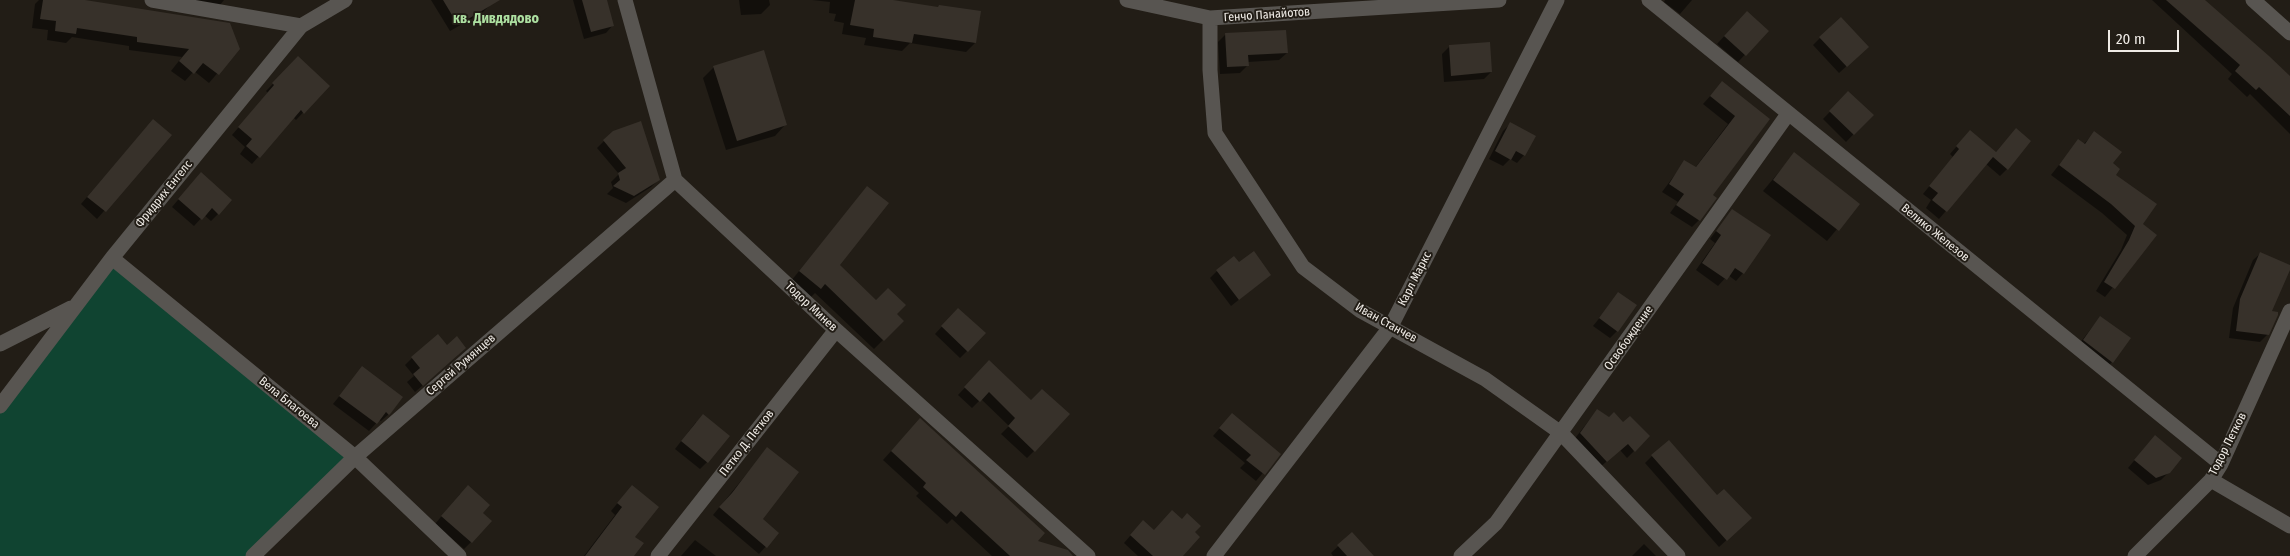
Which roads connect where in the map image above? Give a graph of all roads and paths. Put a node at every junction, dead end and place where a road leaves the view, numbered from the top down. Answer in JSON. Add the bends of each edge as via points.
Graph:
{"nodes":[{"id":1,"x":152,"y":0,"type":"edge"},
{"id":2,"x":345,"y":0,"type":"edge"},
{"id":3,"x":625,"y":0,"type":"edge"},
{"id":4,"x":1128,"y":0,"type":"edge"},
{"id":5,"x":1499,"y":0,"type":"edge"},
{"id":6,"x":1557,"y":0,"type":"edge"},
{"id":7,"x":1649,"y":0,"type":"edge"},
{"id":8,"x":2253,"y":0,"type":"edge"},
{"id":9,"x":1210,"y":18,"type":"junction"},
{"id":10,"x":301,"y":26,"type":"junction"},
{"id":11,"x":2290,"y":33,"type":"edge"},
{"id":12,"x":1788,"y":114,"type":"junction"},
{"id":13,"x":675,"y":180,"type":"junction"},
{"id":14,"x":112,"y":258,"type":"junction"},
{"id":15,"x":74,"y":306,"type":"junction"},
{"id":16,"x":2290,"y":311,"type":"edge"},
{"id":17,"x":1391,"y":326,"type":"junction"},
{"id":18,"x":836,"y":330,"type":"junction"},
{"id":19,"x":0,"y":344,"type":"edge"},
{"id":20,"x":0,"y":382,"type":"edge"},
{"id":21,"x":3,"y":401,"type":"edge"},
{"id":22,"x":1561,"y":433,"type":"junction"},
{"id":23,"x":355,"y":457,"type":"junction"},
{"id":24,"x":2221,"y":464,"type":"junction"},
{"id":25,"x":2211,"y":480,"type":"junction"},
{"id":26,"x":2290,"y":526,"type":"edge"},
{"id":27,"x":253,"y":556,"type":"edge"},
{"id":28,"x":459,"y":556,"type":"edge"},
{"id":29,"x":658,"y":556,"type":"edge"},
{"id":30,"x":1088,"y":556,"type":"edge"},
{"id":31,"x":1214,"y":556,"type":"edge"},
{"id":32,"x":1461,"y":556,"type":"edge"},
{"id":33,"x":1678,"y":556,"type":"edge"},
{"id":34,"x":2135,"y":556,"type":"edge"}],
"edges":[{"from":1,"to":10,"type":"street"},
{"from":2,"to":10,"type":"street","name":"Фридрих Енгелс"},
{"from":3,"to":13,"type":"street"},
{"from":4,"to":9,"type":"street","name":"Генчо Панайотов"},
{"from":5,"to":9,"type":"street","name":"Генчо Панайотов"},
{"from":6,"to":17,"type":"street","name":"Карл Маркс"},
{"from":7,"to":12,"type":"street","name":"Велико Железов"},
{"from":8,"to":11,"type":"street"},
{"from":9,"to":17,"type":"street","name":"Иван Станчев","via":[[1215,133],[1303,267],[1361,311]]},
{"from":10,"to":14,"type":"street","name":"Фридрих Енгелс"},
{"from":12,"to":22,"type":"street","name":"Освобождение"},
{"from":12,"to":24,"type":"street","name":"Велико Железов"},
{"from":13,"to":18,"type":"street","name":"Тодор Минев"},
{"from":13,"to":23,"type":"street","name":"Сергей Румянцев"},
{"from":14,"to":15,"type":"street","name":"Фридрих Енгелс"},
{"from":14,"to":23,"type":"street","name":"Вела Благоева"},
{"from":15,"to":19,"type":"street"},
{"from":15,"to":21,"type":"street","name":"Фридрих Енгелс"},
{"from":16,"to":24,"type":"street","name":"Тодор Петков"},
{"from":17,"to":22,"type":"street","name":"Иван Станчев","via":[[1485,378]]},
{"from":17,"to":31,"type":"street","name":"Карл Маркс"},
{"from":18,"to":29,"type":"street","name":"Петко Д. Петков"},
{"from":18,"to":30,"type":"street","name":"Тодор Минев"},
{"from":20,"to":21,"type":"street"},
{"from":22,"to":32,"type":"street","name":"Освобождение","via":[[1496,523]]},
{"from":22,"to":33,"type":"street","name":"Иван Станчев"},
{"from":23,"to":27,"type":"street","name":"Сергей Румянцев"},
{"from":23,"to":28,"type":"street","name":"Вела Благоева"},
{"from":24,"to":25,"type":"street","name":"Тодор Петков"},
{"from":25,"to":26,"type":"street"},
{"from":25,"to":34,"type":"street","name":"Тодор Петков"}]}
